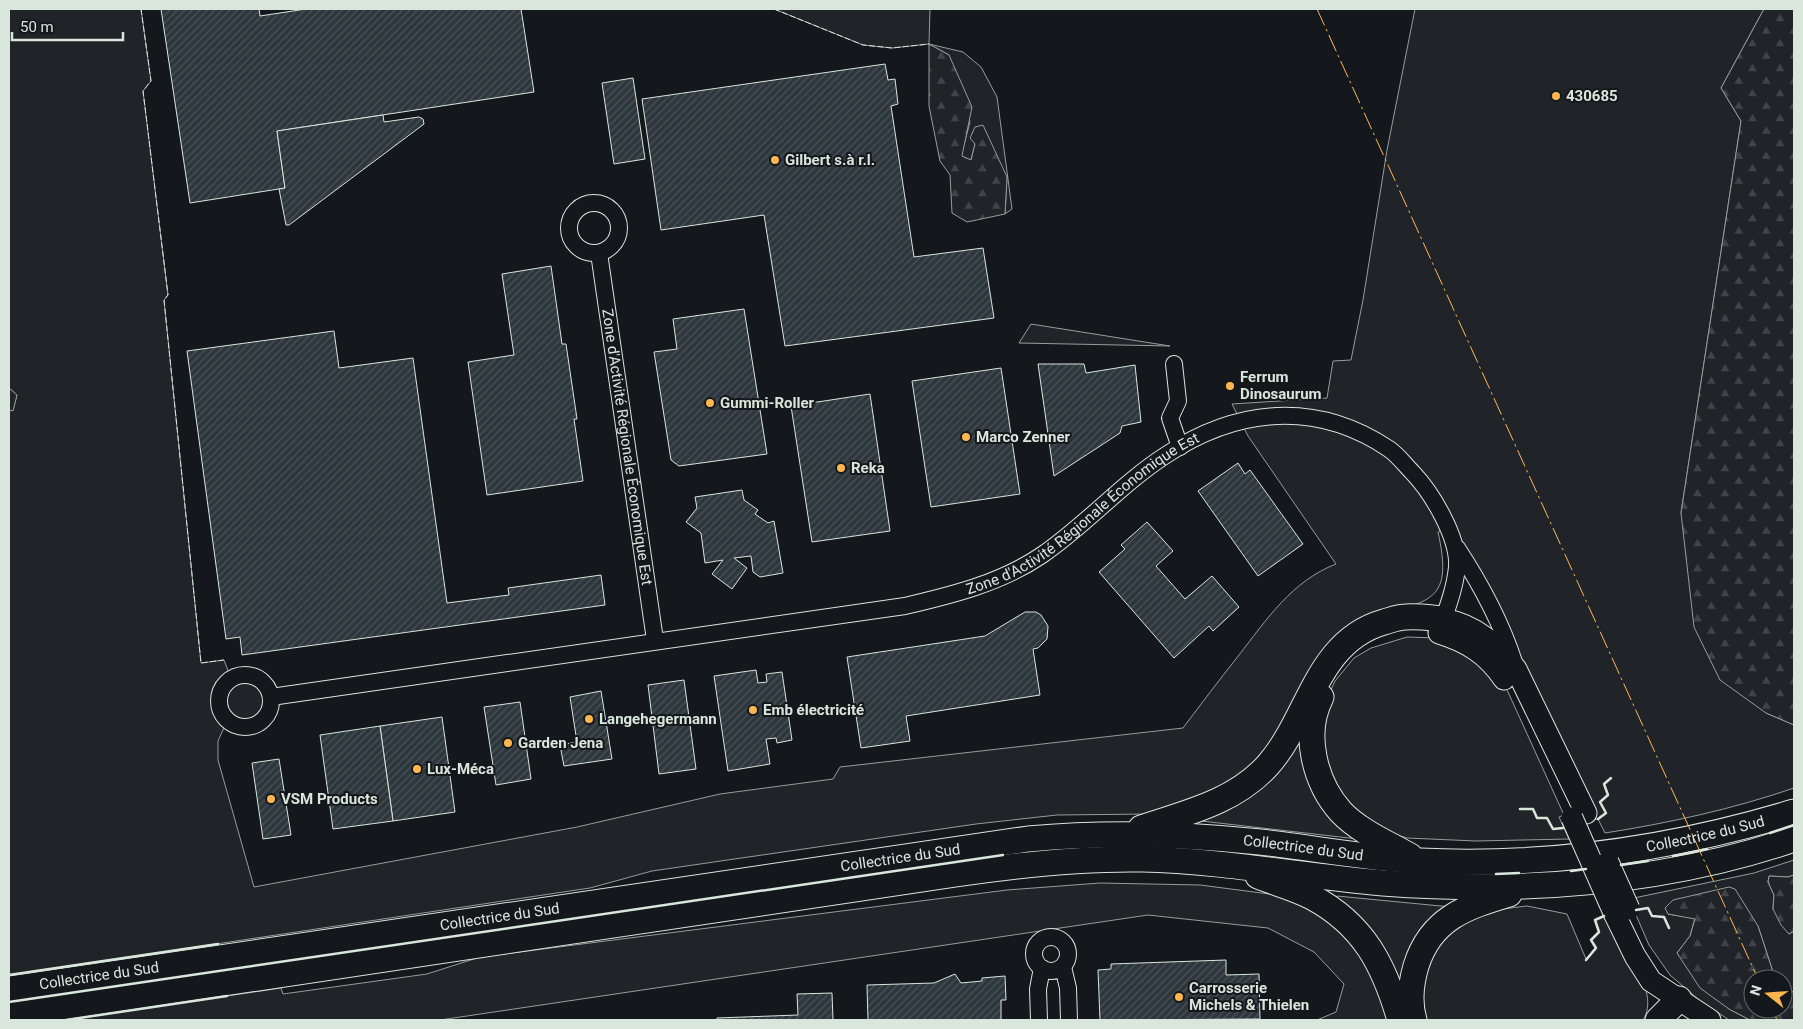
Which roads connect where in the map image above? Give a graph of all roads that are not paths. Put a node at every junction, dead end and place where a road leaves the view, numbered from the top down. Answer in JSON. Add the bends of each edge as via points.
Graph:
{"nodes":[{"id":1,"x":599,"y":253,"type":"dead end"},
{"id":2,"x":1174,"y":364,"type":"dead end"},
{"id":3,"x":1180,"y":447,"type":"junction"},
{"id":4,"x":1453,"y":542,"type":"junction"},
{"id":5,"x":1441,"y":626,"type":"junction"},
{"id":6,"x":655,"y":640,"type":"junction"},
{"id":7,"x":1516,"y":669,"type":"junction"},
{"id":8,"x":271,"y":696,"type":"dead end"},
{"id":9,"x":1794,"y":812,"type":"edge"},
{"id":10,"x":1579,"y":816,"type":"junction"},
{"id":11,"x":1124,"y":833,"type":"junction"},
{"id":12,"x":1794,"y":839,"type":"edge"},
{"id":13,"x":1418,"y":860,"type":"junction"},
{"id":14,"x":1226,"y":864,"type":"junction"},
{"id":15,"x":1539,"y":884,"type":"junction"},
{"id":16,"x":1042,"y":968,"type":"junction"},
{"id":17,"x":1062,"y":968,"type":"junction"},
{"id":18,"x":9,"y":989,"type":"edge"},
{"id":19,"x":1689,"y":1012,"type":"edge"},
{"id":20,"x":9,"y":1015,"type":"edge"},
{"id":21,"x":1039,"y":1020,"type":"edge"},
{"id":22,"x":1069,"y":1020,"type":"edge"},
{"id":23,"x":1400,"y":1020,"type":"edge"},
{"id":24,"x":1414,"y":1020,"type":"edge"},
{"id":25,"x":1658,"y":1020,"type":"edge"}],
"edges":[{"from":1,"to":6,"type":"street","name":"Zone d'Activité Régionale Économique Est"},
{"from":2,"to":3,"type":"street","via":[[1178,401],[1170,418]]},
{"from":3,"to":4,"type":"street","name":"Zone d'Activité Régionale Économique Est","via":[[1207,433],[1252,418],[1300,414],[1348,425],[1390,450],[1426,487]]},
{"from":3,"to":6,"type":"street","name":"Zone d'Activité Régionale Économique Est","via":[[1118,491],[1041,556],[1004,576],[954,595],[905,606]]},
{"from":4,"to":5,"type":"street","name":"Zone d'Activité Régionale Économique Est","via":[[1457,565],[1454,587]]},
{"from":4,"to":7,"type":"street","name":"Zone d'Activité Régionale Économique Est","via":[[1475,575]]},
{"from":5,"to":7,"type":"main road","via":[[1461,622],[1500,649]]},
{"from":5,"to":10,"type":"main road","via":[[1493,662],[1512,690]]},
{"from":5,"to":11,"type":"highway","via":[[1404,617],[1376,624],[1357,634],[1342,645],[1319,677],[1287,740],[1268,766],[1212,804]]},
{"from":5,"to":13,"type":"highway","via":[[1368,644],[1352,653],[1328,683],[1317,704],[1311,733],[1315,762],[1325,789],[1342,812],[1362,829]]},
{"from":6,"to":8,"type":"street","name":"Zone d'Activité Régionale Économique Est"},
{"from":7,"to":10,"type":"main road"},
{"from":9,"to":13,"type":"highway","name":"Collectrice du Sud","via":[[1718,834],[1619,852],[1518,861]]},
{"from":10,"to":19,"type":"main road","bridge":true,"via":[[1622,912]]},
{"from":11,"to":13,"type":"highway","name":"Collectrice du Sud","via":[[1260,842]]},
{"from":11,"to":18,"type":"highway","name":"Collectrice du Sud","via":[[967,846]]},
{"from":12,"to":15,"type":"highway","name":"Collectrice du Sud","via":[[1645,874],[1577,883]]},
{"from":14,"to":15,"type":"highway","name":"Collectrice du Sud","via":[[1427,886]]},
{"from":14,"to":20,"type":"highway","name":"Collectrice du Sud","via":[[1114,860],[1001,867]]},
{"from":14,"to":23,"type":"highway","via":[[1310,896],[1352,926],[1381,965]]},
{"from":15,"to":24,"type":"highway","via":[[1472,905],[1439,926],[1421,950],[1412,980]]},
{"from":16,"to":17,"type":"street","via":[[1052,972]]},
{"from":16,"to":17,"type":"street","via":[[1035,959],[1035,948],[1048,936],[1059,938],[1067,946],[1069,958]]},
{"from":16,"to":21,"type":"street","via":[[1038,989]]},
{"from":17,"to":22,"type":"street","via":[[1068,988]]},
{"from":19,"to":25,"type":"highway"}]}
